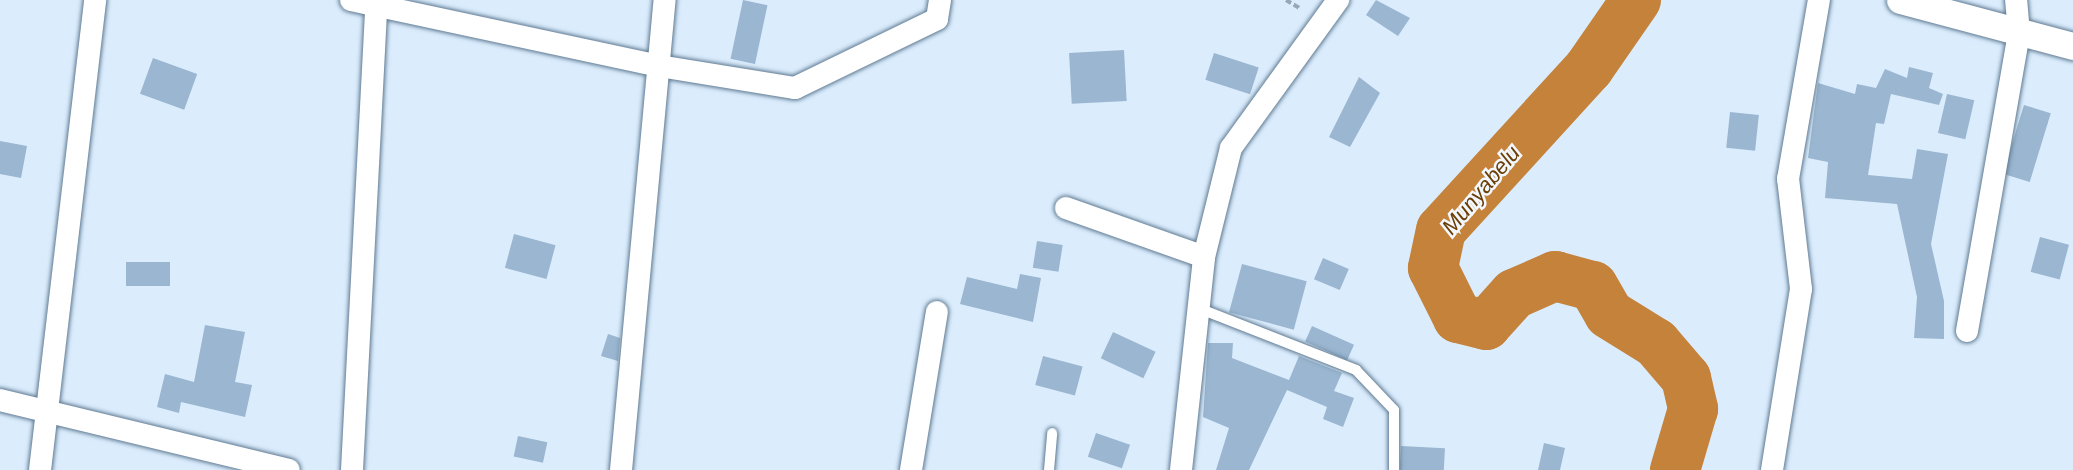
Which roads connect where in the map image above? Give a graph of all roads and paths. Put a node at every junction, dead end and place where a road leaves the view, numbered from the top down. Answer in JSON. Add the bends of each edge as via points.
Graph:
{"nodes":[{"id":1,"x":95,"y":0,"type":"edge"},
{"id":2,"x":351,"y":0,"type":"edge"},
{"id":3,"x":665,"y":0,"type":"edge"},
{"id":4,"x":940,"y":0,"type":"edge"},
{"id":5,"x":1338,"y":0,"type":"edge"},
{"id":6,"x":1819,"y":0,"type":"edge"},
{"id":7,"x":1900,"y":0,"type":"edge"},
{"id":8,"x":2016,"y":0,"type":"edge"},
{"id":9,"x":377,"y":2,"type":"edge"},
{"id":10,"x":2019,"y":33,"type":"junction"},
{"id":11,"x":2073,"y":46,"type":"edge"},
{"id":12,"x":659,"y":66,"type":"junction"},
{"id":13,"x":1066,"y":208,"type":"dead end"},
{"id":14,"x":1204,"y":257,"type":"junction"},
{"id":15,"x":1198,"y":308,"type":"junction"},
{"id":16,"x":937,"y":312,"type":"dead end"},
{"id":17,"x":1967,"y":331,"type":"dead end"},
{"id":18,"x":0,"y":400,"type":"edge"},
{"id":19,"x":46,"y":411,"type":"junction"},
{"id":20,"x":1052,"y":433,"type":"dead end"},
{"id":21,"x":40,"y":470,"type":"edge"},
{"id":22,"x":289,"y":470,"type":"edge"},
{"id":23,"x":352,"y":470,"type":"edge"},
{"id":24,"x":621,"y":470,"type":"edge"},
{"id":25,"x":911,"y":470,"type":"edge"},
{"id":26,"x":1049,"y":470,"type":"edge"},
{"id":27,"x":1181,"y":470,"type":"edge"},
{"id":28,"x":1394,"y":470,"type":"edge"},
{"id":29,"x":1772,"y":470,"type":"edge"}],
"edges":[{"from":1,"to":19,"type":"street"},
{"from":2,"to":9,"type":"street"},
{"from":3,"to":12,"type":"street"},
{"from":4,"to":12,"type":"street","via":[[937,19],[795,88]]},
{"from":5,"to":14,"type":"street","via":[[1231,148]]},
{"from":6,"to":29,"type":"street","via":[[1788,180],[1801,289]]},
{"from":7,"to":10,"type":"street"},
{"from":8,"to":10,"type":"street"},
{"from":9,"to":12,"type":"street"},
{"from":9,"to":23,"type":"street"},
{"from":10,"to":11,"type":"street"},
{"from":10,"to":17,"type":"street"},
{"from":12,"to":24,"type":"street"},
{"from":13,"to":14,"type":"street"},
{"from":14,"to":15,"type":"street"},
{"from":15,"to":27,"type":"street"},
{"from":15,"to":28,"type":"lane","via":[[1356,370],[1394,410]]},
{"from":16,"to":25,"type":"street"},
{"from":18,"to":19,"type":"street"},
{"from":19,"to":21,"type":"street"},
{"from":19,"to":22,"type":"street"},
{"from":20,"to":26,"type":"lane"}]}
